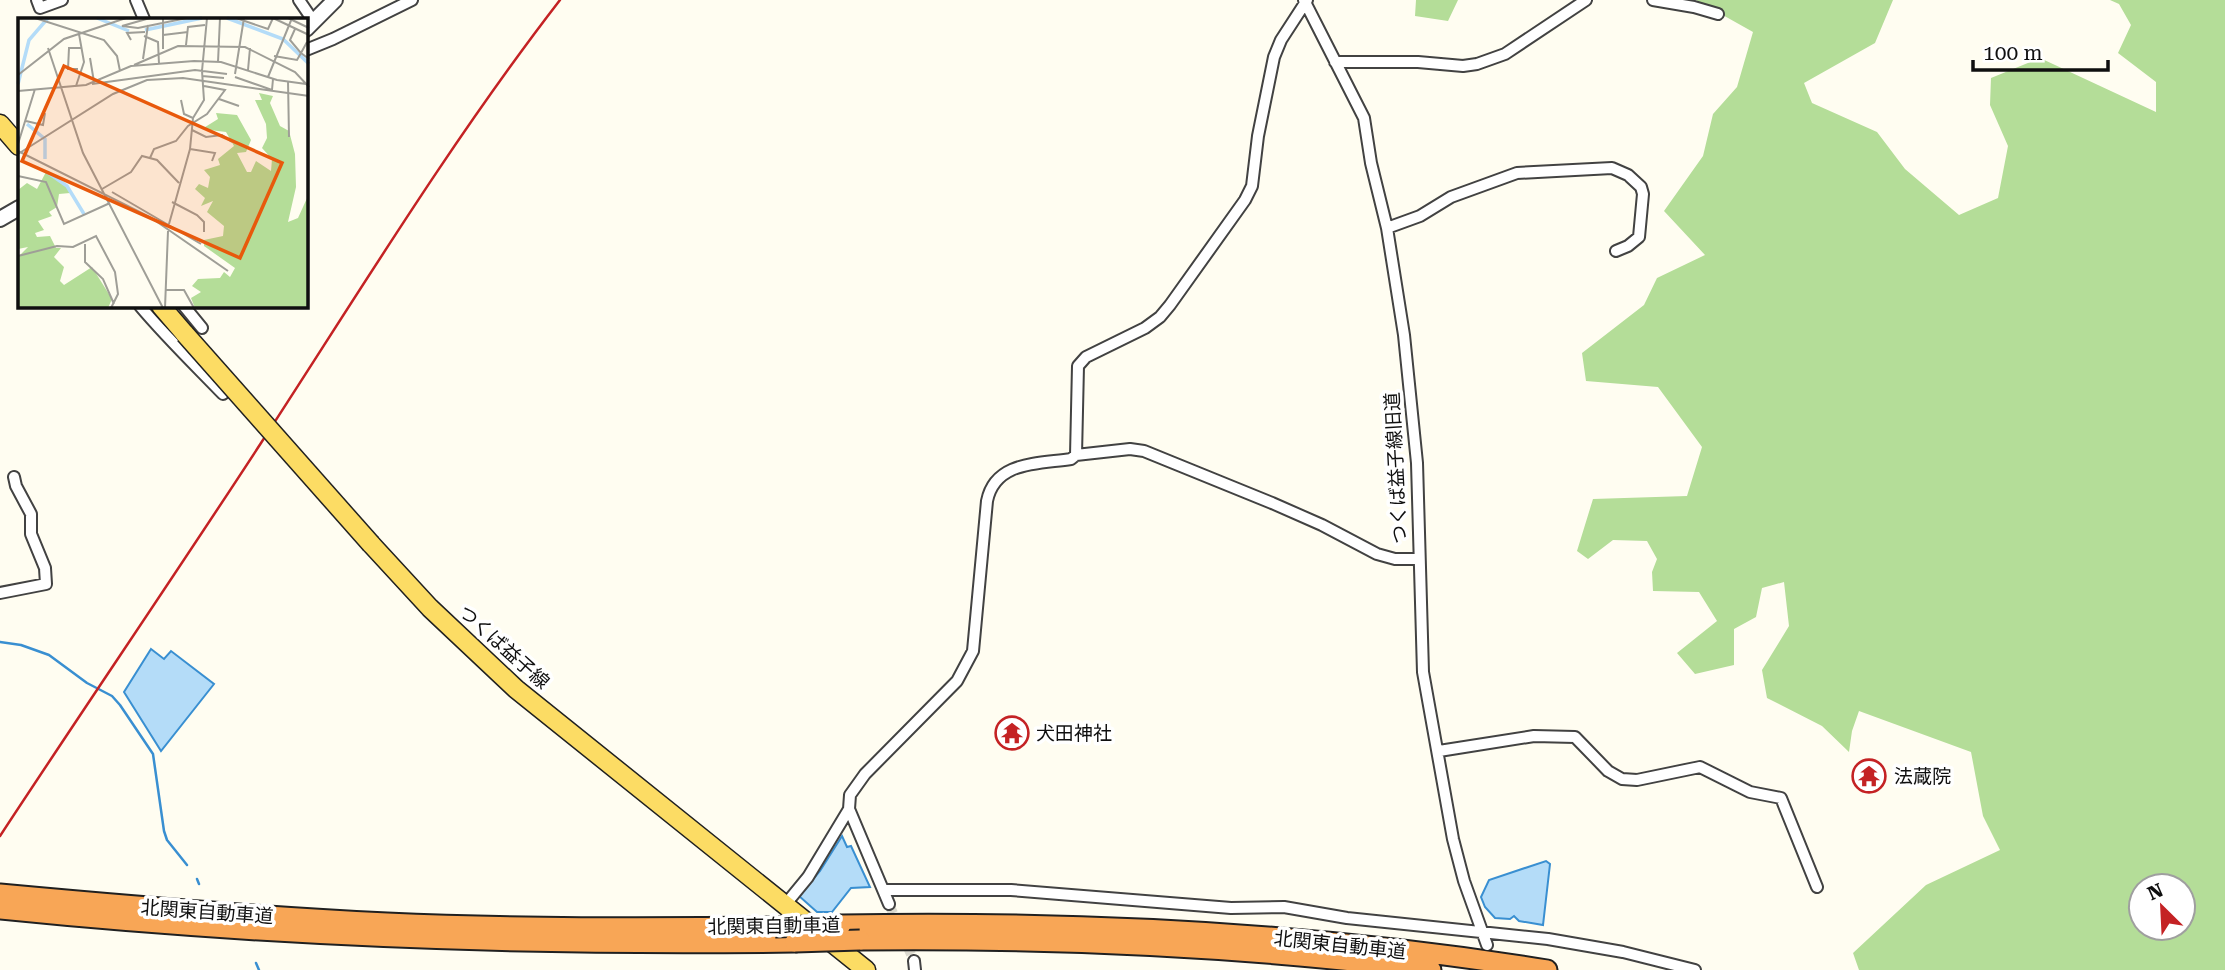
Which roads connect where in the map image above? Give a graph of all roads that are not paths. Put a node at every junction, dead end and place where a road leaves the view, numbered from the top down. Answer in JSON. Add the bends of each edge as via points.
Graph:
{"nodes":[{"id":1,"x":37,"y":0,"type":"edge"},
{"id":2,"x":62,"y":0,"type":"edge"},
{"id":3,"x":136,"y":0,"type":"edge"},
{"id":4,"x":299,"y":0,"type":"edge"},
{"id":5,"x":335,"y":0,"type":"edge"},
{"id":6,"x":412,"y":0,"type":"edge"},
{"id":7,"x":1586,"y":0,"type":"edge"},
{"id":8,"x":1653,"y":0,"type":"edge"},
{"id":9,"x":1305,"y":1,"type":"edge"},
{"id":10,"x":1718,"y":14,"type":"dead end"},
{"id":11,"x":144,"y":18,"type":"edge"},
{"id":12,"x":307,"y":18,"type":"edge"},
{"id":13,"x":310,"y":26,"type":"edge"},
{"id":14,"x":308,"y":49,"type":"edge"},
{"id":15,"x":1335,"y":62,"type":"junction"},
{"id":16,"x":0,"y":124,"type":"edge"},
{"id":17,"x":18,"y":145,"type":"edge"},
{"id":18,"x":18,"y":209,"type":"edge"},
{"id":19,"x":0,"y":219,"type":"edge"},
{"id":20,"x":1387,"y":228,"type":"junction"},
{"id":21,"x":1616,"y":251,"type":"dead end"},
{"id":22,"x":142,"y":308,"type":"edge"},
{"id":23,"x":164,"y":308,"type":"edge"},
{"id":24,"x":185,"y":308,"type":"edge"},
{"id":25,"x":194,"y":331,"type":"junction"},
{"id":26,"x":223,"y":394,"type":"dead end"},
{"id":27,"x":1076,"y":455,"type":"junction"},
{"id":28,"x":14,"y":477,"type":"dead end"},
{"id":29,"x":1419,"y":559,"type":"junction"},
{"id":30,"x":0,"y":593,"type":"edge"},
{"id":31,"x":1439,"y":751,"type":"junction"},
{"id":32,"x":849,"y":810,"type":"junction"},
{"id":33,"x":1817,"y":887,"type":"dead end"},
{"id":34,"x":884,"y":890,"type":"junction"},
{"id":35,"x":0,"y":894,"type":"edge"},
{"id":36,"x":889,"y":904,"type":"tunnel mouth"},
{"id":37,"x":785,"y":905,"type":"junction"},
{"id":38,"x":0,"y":909,"type":"edge"},
{"id":39,"x":1482,"y":932,"type":"junction"},
{"id":40,"x":1487,"y":945,"type":"dead end"},
{"id":41,"x":866,"y":970,"type":"edge"},
{"id":42,"x":1431,"y":970,"type":"edge"},
{"id":43,"x":1547,"y":970,"type":"edge"},
{"id":44,"x":1695,"y":970,"type":"edge"}],
"edges":[{"from":1,"to":2,"type":"street","via":[[40,8]]},
{"from":3,"to":11,"type":"street"},
{"from":4,"to":12,"type":"street"},
{"from":5,"to":13,"type":"street"},
{"from":6,"to":14,"type":"street"},
{"from":7,"to":15,"type":"street","via":[[1505,54],[1477,64]]},
{"from":8,"to":10,"type":"street"},
{"from":9,"to":15,"type":"street","name":"つくば益子線旧道"},
{"from":9,"to":27,"type":"street","via":[[1275,57],[1252,186],[1241,207],[1160,317],[1086,357],[1078,366]]},
{"from":15,"to":20,"type":"street","name":"つくば益子線旧道","via":[[1364,118]]},
{"from":16,"to":17,"type":"main road"},
{"from":18,"to":19,"type":"street"},
{"from":20,"to":21,"type":"street","via":[[1420,216],[1451,197],[1517,173],[1612,168],[1628,174],[1643,194],[1639,237]]},
{"from":20,"to":29,"type":"street","name":"つくば益子線旧道","via":[[1404,335]]},
{"from":22,"to":26,"type":"street"},
{"from":23,"to":25,"type":"main road","name":"つくば益子線"},
{"from":24,"to":25,"type":"street"},
{"from":25,"to":37,"type":"main road","name":"つくば益子線","bridge":true,"via":[[430,608],[494,669]]},
{"from":27,"to":29,"type":"street","via":[[1144,451],[1264,499],[1377,554]]},
{"from":27,"to":32,"type":"street","via":[[1020,465],[993,484],[987,501],[973,650],[957,681],[865,774],[850,796]]},
{"from":28,"to":30,"type":"street","via":[[30,514],[46,584]]},
{"from":29,"to":31,"type":"street","name":"つくば益子線旧道","via":[[1421,658]]},
{"from":31,"to":33,"type":"street","via":[[1534,736],[1575,737],[1622,779],[1700,767],[1750,792],[1781,798]]},
{"from":31,"to":39,"type":"street","name":"つくば益子線旧道","via":[[1453,839]]},
{"from":32,"to":34,"type":"street"},
{"from":32,"to":37,"type":"street"},
{"from":34,"to":36,"type":"street"},
{"from":34,"to":39,"type":"street","via":[[1011,890],[1231,908],[1284,907]]},
{"from":35,"to":43,"type":"highway","name":"北関東自動車道","bridge":true,"via":[[390,923],[550,927],[1032,925],[1232,935]]},
{"from":37,"to":41,"type":"main road","name":"つくば益子線"},
{"from":38,"to":42,"type":"highway","name":"北関東自動車道","bridge":true,"via":[[214,929],[389,938],[655,944],[860,940],[1149,945]]},
{"from":39,"to":40,"type":"street","name":"つくば益子線旧道"},
{"from":39,"to":44,"type":"street","via":[[1623,952]]}]}
